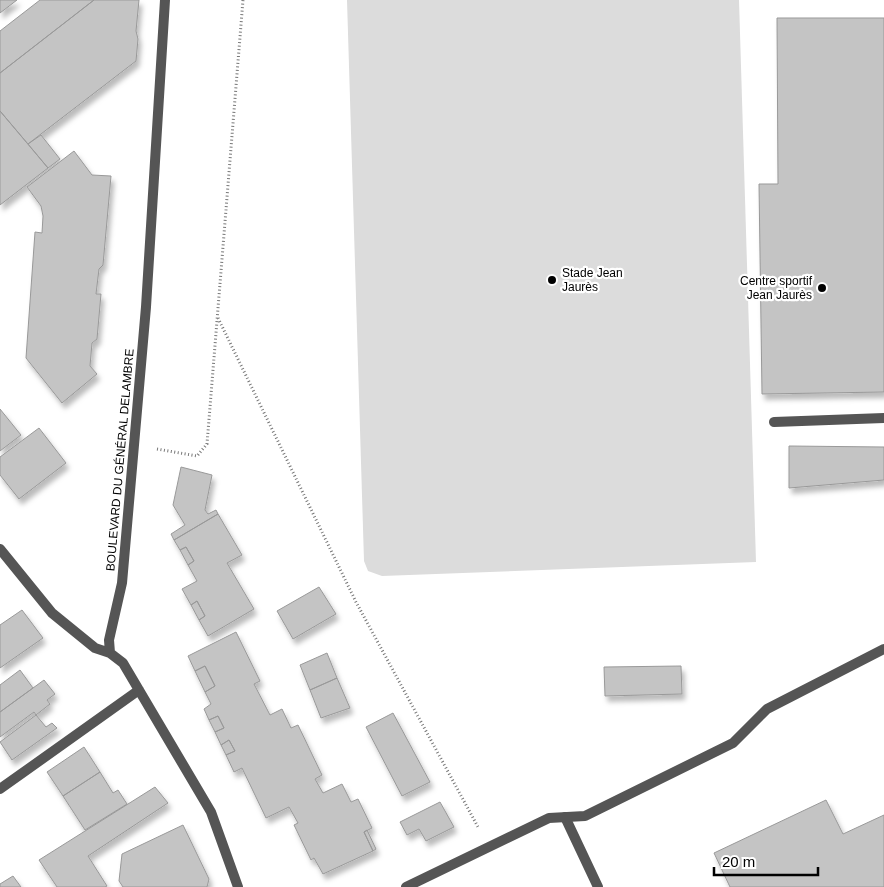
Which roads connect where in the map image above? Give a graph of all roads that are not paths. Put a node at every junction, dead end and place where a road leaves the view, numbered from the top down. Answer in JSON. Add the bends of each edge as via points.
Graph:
{"nodes":[{"id":1,"x":166,"y":0,"type":"edge"},
{"id":2,"x":884,"y":418,"type":"edge"},
{"id":3,"x":774,"y":422,"type":"dead end"},
{"id":4,"x":0,"y":549,"type":"edge"},
{"id":5,"x":884,"y":649,"type":"edge"},
{"id":6,"x":110,"y":653,"type":"junction"},
{"id":7,"x":139,"y":690,"type":"junction"},
{"id":8,"x":0,"y":789,"type":"edge"},
{"id":9,"x":564,"y":817,"type":"junction"},
{"id":10,"x":238,"y":887,"type":"edge"},
{"id":11,"x":406,"y":887,"type":"edge"},
{"id":12,"x":598,"y":887,"type":"edge"}],
"edges":[{"from":1,"to":6,"type":"street","name":"BOULEVARD DU GÉNÉRAL DELAMBRE","via":[[146,307],[122,583],[109,640]]},
{"from":2,"to":3,"type":"street"},
{"from":4,"to":6,"type":"street","via":[[52,613],[95,648]]},
{"from":5,"to":9,"type":"street","via":[[767,710],[732,743],[585,816]]},
{"from":6,"to":7,"type":"street","via":[[123,663]]},
{"from":7,"to":8,"type":"street"},
{"from":7,"to":10,"type":"street","via":[[211,812]]},
{"from":9,"to":11,"type":"street","via":[[549,818]]},
{"from":9,"to":12,"type":"street"}]}
